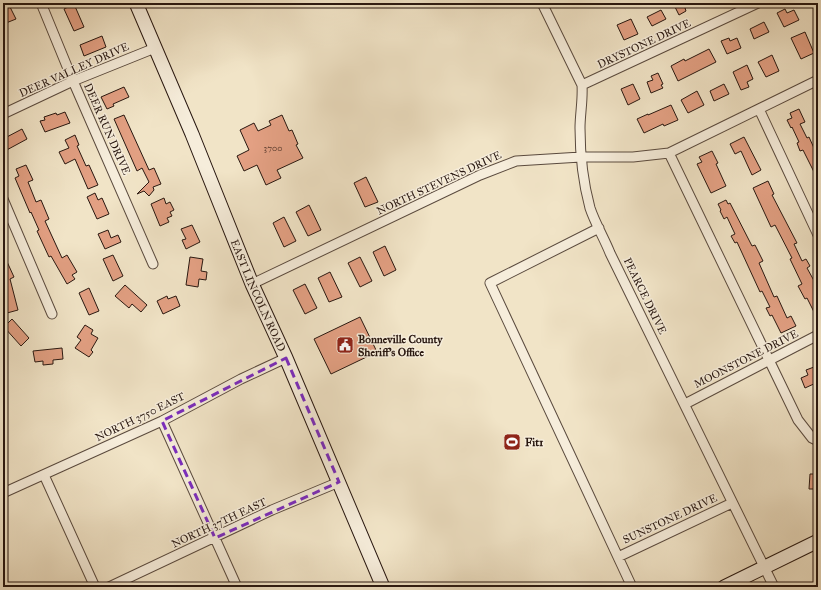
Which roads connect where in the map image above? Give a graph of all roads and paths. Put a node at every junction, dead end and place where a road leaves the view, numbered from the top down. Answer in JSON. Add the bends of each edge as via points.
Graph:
{"nodes":[{"id":1,"x":41,"y":3,"type":"edge"},
{"id":2,"x":136,"y":3,"type":"edge"},
{"id":3,"x":542,"y":3,"type":"edge"},
{"id":4,"x":758,"y":3,"type":"edge"},
{"id":5,"x":155,"y":48,"type":"junction"},
{"id":6,"x":818,"y":80,"type":"edge"},
{"id":7,"x":73,"y":81,"type":"junction"},
{"id":8,"x":582,"y":85,"type":"junction"},
{"id":9,"x":759,"y":109,"type":"junction"},
{"id":10,"x":3,"y":114,"type":"edge"},
{"id":11,"x":669,"y":152,"type":"junction"},
{"id":12,"x":581,"y":157,"type":"junction"},
{"id":13,"x":3,"y":199,"type":"edge"},
{"id":14,"x":599,"y":228,"type":"junction"},
{"id":15,"x":818,"y":235,"type":"edge"},
{"id":16,"x":153,"y":264,"type":"dead end"},
{"id":17,"x":252,"y":284,"type":"junction"},
{"id":18,"x":52,"y":314,"type":"dead end"},
{"id":19,"x":818,"y":335,"type":"edge"},
{"id":20,"x":286,"y":358,"type":"junction"},
{"id":21,"x":768,"y":360,"type":"junction"},
{"id":22,"x":685,"y":404,"type":"junction"},
{"id":23,"x":162,"y":421,"type":"junction"},
{"id":24,"x":818,"y":441,"type":"edge"},
{"id":25,"x":44,"y":475,"type":"junction"},
{"id":26,"x":339,"y":482,"type":"junction"},
{"id":27,"x":3,"y":493,"type":"edge"},
{"id":28,"x":732,"y":503,"type":"junction"},
{"id":29,"x":215,"y":538,"type":"junction"},
{"id":30,"x":818,"y":541,"type":"edge"},
{"id":31,"x":618,"y":557,"type":"junction"},
{"id":32,"x":764,"y":567,"type":"junction"},
{"id":33,"x":95,"y":587,"type":"edge"},
{"id":34,"x":109,"y":587,"type":"edge"},
{"id":35,"x":237,"y":587,"type":"edge"},
{"id":36,"x":383,"y":587,"type":"edge"},
{"id":37,"x":632,"y":587,"type":"edge"},
{"id":38,"x":724,"y":587,"type":"edge"},
{"id":39,"x":774,"y":587,"type":"edge"}],
"edges":[{"from":1,"to":7,"type":"street","name":"DEER RUN DRIVE"},
{"from":2,"to":5,"type":"main road","name":"EAST LINCOLN ROAD"},
{"from":3,"to":8,"type":"street","name":"PEARCE DRIVE"},
{"from":4,"to":8,"type":"street","name":"DRYSTONE DRIVE"},
{"from":5,"to":7,"type":"street","name":"DEER VALLEY DRIVE"},
{"from":5,"to":17,"type":"main road","name":"EAST LINCOLN ROAD"},
{"from":6,"to":9,"type":"street","name":"NORTH STEVENS DRIVE"},
{"from":7,"to":10,"type":"street","name":"DEER VALLEY DRIVE"},
{"from":7,"to":16,"type":"street","name":"DEER RUN DRIVE"},
{"from":8,"to":12,"type":"street","name":"PEARCE DRIVE"},
{"from":9,"to":11,"type":"street","name":"NORTH STEVENS DRIVE"},
{"from":9,"to":15,"type":"street"},
{"from":11,"to":12,"type":"street","name":"NORTH STEVENS DRIVE","via":[[633,157]]},
{"from":11,"to":21,"type":"street"},
{"from":12,"to":14,"type":"street","name":"PEARCE DRIVE","via":[[590,209]]},
{"from":12,"to":17,"type":"street","name":"NORTH STEVENS DRIVE","via":[[516,161],[480,175]]},
{"from":13,"to":18,"type":"street"},
{"from":14,"to":22,"type":"street","name":"PEARCE DRIVE"},
{"from":14,"to":31,"type":"street","via":[[490,283]]},
{"from":17,"to":20,"type":"main road","name":"EAST LINCOLN ROAD"},
{"from":19,"to":21,"type":"street","name":"MOONSTONE DRIVE"},
{"from":20,"to":23,"type":"street","name":"NORTH 3750 EAST"},
{"from":20,"to":26,"type":"main road","name":"EAST LINCOLN ROAD"},
{"from":21,"to":22,"type":"street","name":"MOONSTONE DRIVE"},
{"from":21,"to":24,"type":"street","via":[[798,420],[812,438]]},
{"from":22,"to":28,"type":"street","name":"PEARCE DRIVE"},
{"from":23,"to":25,"type":"street","name":"NORTH 3750 EAST"},
{"from":23,"to":29,"type":"street"},
{"from":25,"to":27,"type":"street","name":"NORTH 3750 EAST"},
{"from":25,"to":33,"type":"street"},
{"from":26,"to":29,"type":"street","name":"NORTH 37TH EAST","via":[[272,510]]},
{"from":26,"to":36,"type":"main road","name":"EAST LINCOLN ROAD"},
{"from":28,"to":31,"type":"street","name":"SUNSTONE DRIVE"},
{"from":28,"to":32,"type":"street","name":"PEARCE DRIVE"},
{"from":29,"to":34,"type":"street","name":"NORTH 37TH EAST"},
{"from":29,"to":35,"type":"street"},
{"from":30,"to":32,"type":"main road"},
{"from":31,"to":37,"type":"street"},
{"from":32,"to":38,"type":"main road"},
{"from":32,"to":39,"type":"street","name":"PEARCE DRIVE"}]}
